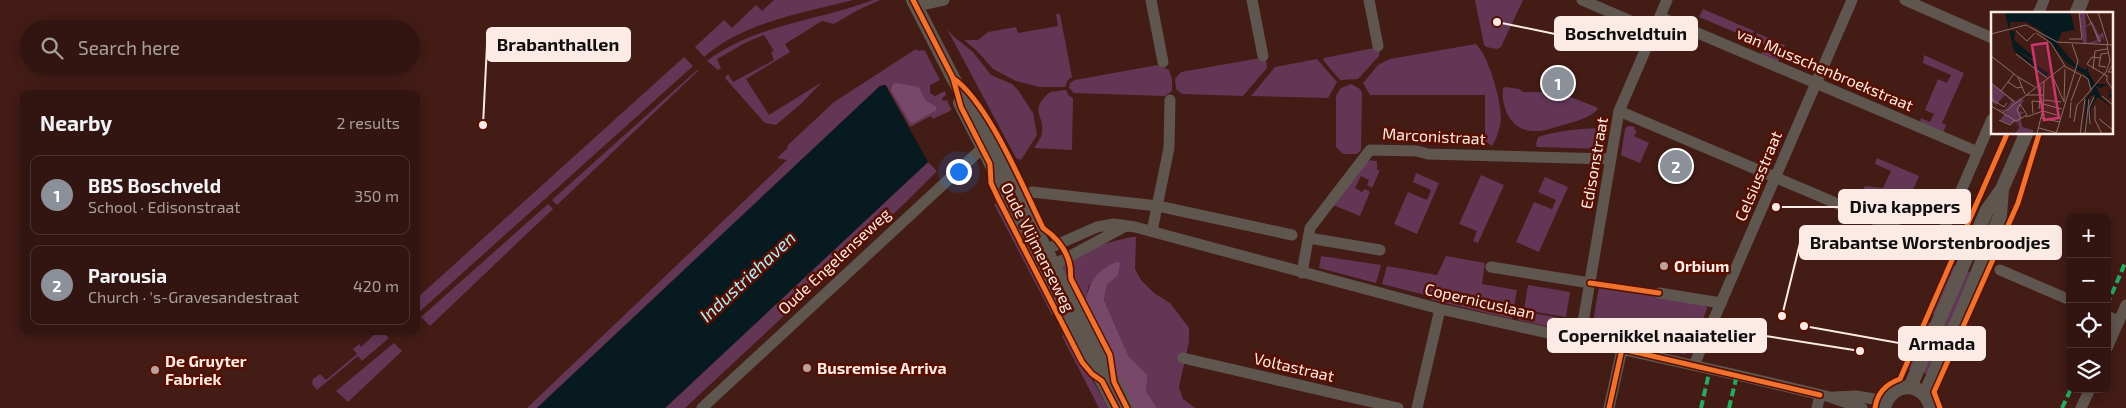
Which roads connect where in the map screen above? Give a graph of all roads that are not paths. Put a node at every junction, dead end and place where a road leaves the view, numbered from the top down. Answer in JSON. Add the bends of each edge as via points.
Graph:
{"nodes":[{"id":1,"x":944,"y":0,"type":"edge"},
{"id":2,"x":1151,"y":0,"type":"edge"},
{"id":3,"x":1252,"y":0,"type":"edge"},
{"id":4,"x":1369,"y":0,"type":"edge"},
{"id":5,"x":1582,"y":0,"type":"edge"},
{"id":6,"x":1667,"y":0,"type":"edge"},
{"id":7,"x":1852,"y":0,"type":"edge"},
{"id":8,"x":1905,"y":0,"type":"edge"},
{"id":9,"x":2044,"y":0,"type":"edge"},
{"id":10,"x":2082,"y":0,"type":"edge"},
{"id":11,"x":914,"y":3,"type":"edge"},
{"id":12,"x":2039,"y":12,"type":"edge"},
{"id":13,"x":2077,"y":12,"type":"edge"},
{"id":14,"x":1660,"y":17,"type":"junction"},
{"id":15,"x":1654,"y":31,"type":"junction"},
{"id":16,"x":1991,"y":38,"type":"edge"},
{"id":17,"x":1378,"y":46,"type":"dead end"},
{"id":18,"x":1263,"y":56,"type":"dead end"},
{"id":19,"x":1163,"y":62,"type":"dead end"},
{"id":20,"x":1816,"y":83,"type":"junction"},
{"id":21,"x":1170,"y":100,"type":"dead end"},
{"id":22,"x":1619,"y":111,"type":"junction"},
{"id":23,"x":1991,"y":120,"type":"edge"},
{"id":24,"x":2026,"y":135,"type":"edge"},
{"id":25,"x":986,"y":145,"type":"junction"},
{"id":26,"x":1978,"y":152,"type":"junction"},
{"id":27,"x":1610,"y":159,"type":"junction"},
{"id":28,"x":1775,"y":178,"type":"junction"},
{"id":29,"x":2002,"y":189,"type":"junction"},
{"id":30,"x":1032,"y":192,"type":"dead end"},
{"id":31,"x":1158,"y":206,"type":"junction"},
{"id":32,"x":1126,"y":226,"type":"junction"},
{"id":33,"x":1152,"y":231,"type":"junction"},
{"id":34,"x":1292,"y":235,"type":"dead end"},
{"id":35,"x":1309,"y":238,"type":"junction"},
{"id":36,"x":1380,"y":250,"type":"dead end"},
{"id":37,"x":1042,"y":252,"type":"junction"},
{"id":38,"x":1049,"y":267,"type":"junction"},
{"id":39,"x":1492,"y":267,"type":"dead end"},
{"id":40,"x":2000,"y":270,"type":"dead end"},
{"id":41,"x":1302,"y":273,"type":"junction"},
{"id":42,"x":1590,"y":283,"type":"junction"},
{"id":43,"x":1659,"y":293,"type":"dead end"},
{"id":44,"x":2066,"y":298,"type":"edge"},
{"id":45,"x":1721,"y":303,"type":"junction"},
{"id":46,"x":2126,"y":305,"type":"edge"},
{"id":47,"x":1440,"y":309,"type":"junction"},
{"id":48,"x":2111,"y":318,"type":"edge"},
{"id":49,"x":2119,"y":321,"type":"junction"},
{"id":50,"x":2111,"y":339,"type":"edge"},
{"id":51,"x":1580,"y":340,"type":"junction"},
{"id":52,"x":1622,"y":350,"type":"junction"},
{"id":53,"x":1183,"y":358,"type":"dead end"},
{"id":54,"x":1694,"y":365,"type":"junction"},
{"id":55,"x":1910,"y":388,"type":"junction"},
{"id":56,"x":2088,"y":393,"type":"edge"},
{"id":57,"x":1925,"y":394,"type":"junction"},
{"id":58,"x":1825,"y":396,"type":"junction"},
{"id":59,"x":1885,"y":404,"type":"edge"},
{"id":60,"x":702,"y":408,"type":"edge"},
{"id":61,"x":1116,"y":408,"type":"edge"},
{"id":62,"x":1128,"y":408,"type":"edge"},
{"id":63,"x":1398,"y":408,"type":"edge"},
{"id":64,"x":1417,"y":408,"type":"edge"},
{"id":65,"x":1609,"y":408,"type":"edge"},
{"id":66,"x":1817,"y":408,"type":"edge"},
{"id":67,"x":1862,"y":408,"type":"edge"},
{"id":68,"x":1931,"y":408,"type":"edge"},
{"id":69,"x":2081,"y":408,"type":"edge"}],
"edges":[{"from":1,"to":11,"type":"street"},
{"from":2,"to":19,"type":"street"},
{"from":3,"to":18,"type":"street"},
{"from":4,"to":17,"type":"street"},
{"from":5,"to":15,"type":"street"},
{"from":6,"to":14,"type":"street","name":"Edisonstraat"},
{"from":7,"to":20,"type":"street","name":"Celsiusstraat"},
{"from":8,"to":16,"type":"street"},
{"from":9,"to":12,"type":"street"},
{"from":10,"to":13,"type":"street"},
{"from":11,"to":25,"type":"street"},
{"from":14,"to":15,"type":"street","name":"Edisonstraat"},
{"from":14,"to":20,"type":"street","name":"van Musschenbroekstraat"},
{"from":15,"to":22,"type":"street","name":"Edisonstraat"},
{"from":20,"to":26,"type":"street","name":"van Musschenbroekstraat"},
{"from":20,"to":28,"type":"street","name":"Celsiusstraat"},
{"from":21,"to":31,"type":"street","via":[[1169,148]]},
{"from":22,"to":27,"type":"street","name":"Edisonstraat"},
{"from":22,"to":28,"type":"street"},
{"from":23,"to":26,"type":"street"},
{"from":24,"to":29,"type":"street"},
{"from":25,"to":37,"type":"street","name":"Oude Vlijmenseweg"},
{"from":25,"to":60,"type":"street","name":"Oude Engelenseweg"},
{"from":26,"to":28,"type":"street","via":[[1937,246]]},
{"from":27,"to":35,"type":"street","name":"Marconistraat","via":[[1370,150],[1310,228]]},
{"from":27,"to":42,"type":"street","name":"Edisonstraat"},
{"from":28,"to":45,"type":"street","name":"Celsiusstraat"},
{"from":29,"to":55,"type":"street","via":[[1987,210]]},
{"from":29,"to":57,"type":"street","via":[[2000,216]]},
{"from":30,"to":31,"type":"street"},
{"from":31,"to":33,"type":"street"},
{"from":31,"to":34,"type":"street"},
{"from":32,"to":33,"type":"street","name":"Copernicuslaan"},
{"from":32,"to":37,"type":"street","name":"Copernicuslaan","via":[[1097,227]]},
{"from":32,"to":38,"type":"street"},
{"from":33,"to":41,"type":"street","name":"Copernicuslaan"},
{"from":35,"to":36,"type":"street"},
{"from":35,"to":41,"type":"street","name":"Marconistraat"},
{"from":37,"to":38,"type":"street","name":"Oude Vlijmenseweg"},
{"from":38,"to":61,"type":"street","name":"Oude Vlijmenseweg"},
{"from":38,"to":62,"type":"street","name":"Oude Vlijmenseweg"},
{"from":39,"to":42,"type":"street"},
{"from":40,"to":44,"type":"street"},
{"from":41,"to":47,"type":"street","name":"Copernicuslaan"},
{"from":42,"to":51,"type":"street","name":"Edisonstraat"},
{"from":43,"to":45,"type":"street"},
{"from":45,"to":54,"type":"street","name":"Celsiusstraat"},
{"from":46,"to":49,"type":"street"},
{"from":47,"to":51,"type":"street","name":"Copernicuslaan"},
{"from":47,"to":64,"type":"street"},
{"from":48,"to":49,"type":"street"},
{"from":49,"to":50,"type":"street"},
{"from":51,"to":52,"type":"street","name":"Copernicuslaan"},
{"from":52,"to":54,"type":"street","name":"Copernicuslaan"},
{"from":52,"to":65,"type":"street"},
{"from":53,"to":63,"type":"street","name":"Voltastraat"},
{"from":54,"to":58,"type":"street","name":"Copernicuslaan"},
{"from":55,"to":57,"type":"street"},
{"from":55,"to":59,"type":"street","via":[[1898,389]]},
{"from":56,"to":69,"type":"street"},
{"from":57,"to":68,"type":"street"},
{"from":58,"to":59,"type":"street","name":"Copernicuslaan","via":[[1856,396]]},
{"from":58,"to":66,"type":"street"},
{"from":58,"to":67,"type":"street","name":"Copernicuslaan"}]}
